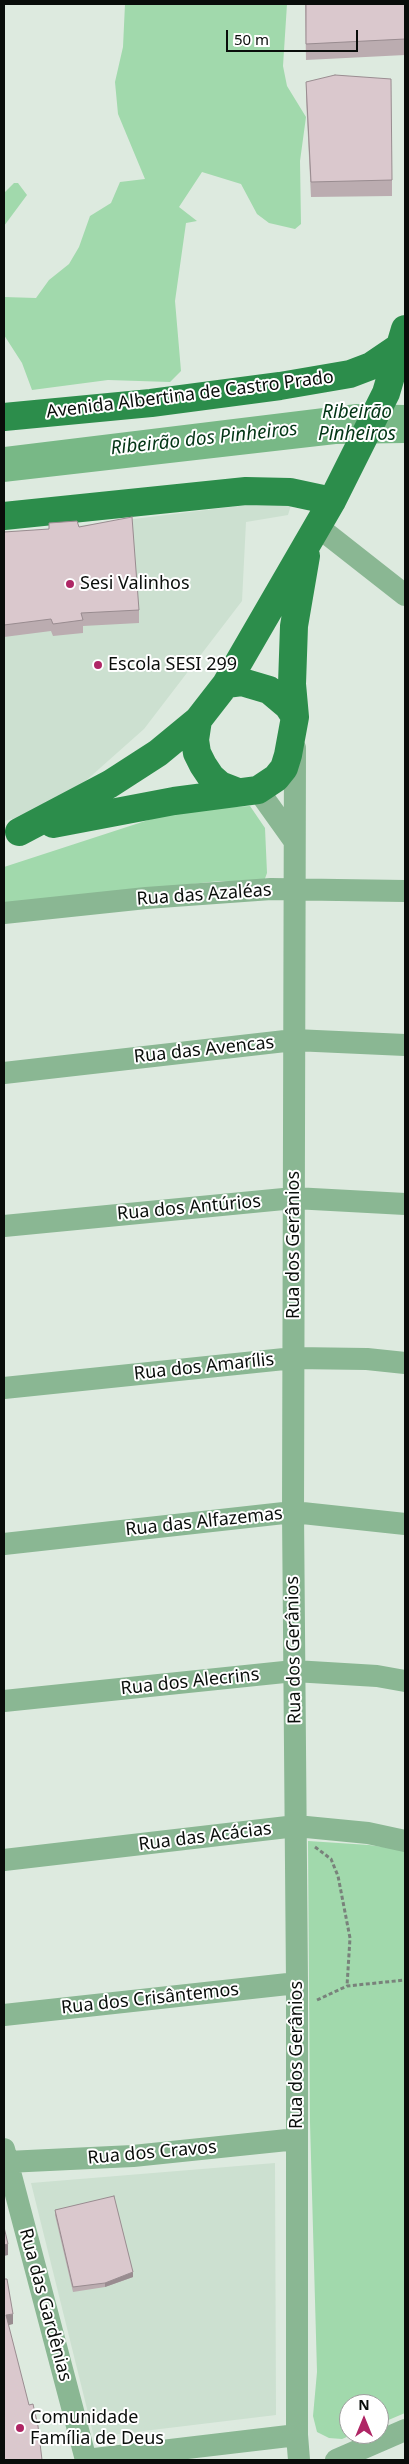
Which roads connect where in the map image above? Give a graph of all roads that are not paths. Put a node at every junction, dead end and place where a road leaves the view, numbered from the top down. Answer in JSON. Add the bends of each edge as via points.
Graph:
{"nodes":[{"id":1,"x":397,"y":365,"type":"edge"},
{"id":2,"x":4,"y":418,"type":"edge"},
{"id":3,"x":332,"y":501,"type":"junction"},
{"id":4,"x":4,"y":516,"type":"edge"},
{"id":5,"x":313,"y":531,"type":"junction"},
{"id":6,"x":405,"y":595,"type":"edge"},
{"id":7,"x":226,"y":684,"type":"junction"},
{"id":8,"x":295,"y":716,"type":"junction"},
{"id":9,"x":198,"y":720,"type":"junction"},
{"id":10,"x":248,"y":791,"type":"junction"},
{"id":11,"x":11,"y":834,"type":"edge"},
{"id":12,"x":293,"y":839,"type":"junction"},
{"id":13,"x":295,"y":889,"type":"junction"},
{"id":14,"x":405,"y":890,"type":"edge"},
{"id":15,"x":4,"y":913,"type":"edge"},
{"id":16,"x":294,"y":1040,"type":"junction"},
{"id":17,"x":405,"y":1045,"type":"edge"},
{"id":18,"x":4,"y":1073,"type":"edge"},
{"id":19,"x":294,"y":1198,"type":"junction"},
{"id":20,"x":405,"y":1204,"type":"edge"},
{"id":21,"x":4,"y":1226,"type":"edge"},
{"id":22,"x":294,"y":1358,"type":"junction"},
{"id":23,"x":405,"y":1363,"type":"edge"},
{"id":24,"x":4,"y":1388,"type":"edge"},
{"id":25,"x":293,"y":1512,"type":"junction"},
{"id":26,"x":405,"y":1524,"type":"edge"},
{"id":27,"x":4,"y":1544,"type":"edge"},
{"id":28,"x":294,"y":1671,"type":"junction"},
{"id":29,"x":405,"y":1681,"type":"edge"},
{"id":30,"x":4,"y":1701,"type":"edge"},
{"id":31,"x":296,"y":1826,"type":"junction"},
{"id":32,"x":405,"y":1841,"type":"edge"},
{"id":33,"x":4,"y":1860,"type":"edge"},
{"id":34,"x":297,"y":1983,"type":"junction"},
{"id":35,"x":4,"y":2015,"type":"edge"},
{"id":36,"x":297,"y":2139,"type":"junction"},
{"id":37,"x":6,"y":2155,"type":"edge"},
{"id":38,"x":405,"y":2430,"type":"edge"},
{"id":39,"x":297,"y":2435,"type":"junction"},
{"id":40,"x":86,"y":2460,"type":"edge"},
{"id":41,"x":299,"y":2460,"type":"edge"},
{"id":42,"x":336,"y":2460,"type":"edge"}],
"edges":[{"from":1,"to":2,"type":"main road","name":"Avenida Albertina de Castro Prado","via":[[370,366],[350,374],[280,386]]},
{"from":1,"to":3,"type":"main road"},
{"from":3,"to":4,"type":"main road","via":[[290,492],[246,491]]},
{"from":3,"to":5,"type":"main road"},
{"from":5,"to":6,"type":"street"},
{"from":5,"to":7,"type":"main road"},
{"from":5,"to":8,"type":"main road","via":[[294,626],[292,684]]},
{"from":7,"to":8,"type":"main road","via":[[242,682],[269,690]]},
{"from":7,"to":9,"type":"main road"},
{"from":8,"to":10,"type":"main road","via":[[284,768],[276,778]]},
{"from":8,"to":12,"type":"street","name":"Rua dos Gerânios"},
{"from":9,"to":10,"type":"main road","via":[[197,753],[211,777],[220,785]]},
{"from":9,"to":11,"type":"main road","via":[[158,753],[110,784]]},
{"from":10,"to":11,"type":"main road","via":[[120,810]]},
{"from":10,"to":12,"type":"street"},
{"from":12,"to":13,"type":"street","name":"Rua dos Gerânios"},
{"from":13,"to":14,"type":"street","name":"Rua das Azaléas"},
{"from":13,"to":15,"type":"street","name":"Rua das Azaléas","via":[[146,898]]},
{"from":13,"to":16,"type":"street","name":"Rua dos Gerânios"},
{"from":16,"to":17,"type":"street","name":"Rua das Avencas"},
{"from":16,"to":18,"type":"street","name":"Rua das Avencas"},
{"from":16,"to":19,"type":"street","name":"Rua dos Gerânios"},
{"from":19,"to":20,"type":"street","name":"Rua dos Antúrios"},
{"from":19,"to":21,"type":"street","name":"Rua dos Antúrios"},
{"from":19,"to":22,"type":"street","name":"Rua dos Gerânios"},
{"from":22,"to":23,"type":"street","name":"Rua dos Amarílis"},
{"from":22,"to":24,"type":"street","name":"Rua dos Amarílis"},
{"from":22,"to":25,"type":"street","name":"Rua dos Gerânios"},
{"from":25,"to":26,"type":"street","name":"Rua das Alfazemas"},
{"from":25,"to":27,"type":"street","name":"Rua das Alfazemas"},
{"from":25,"to":28,"type":"street","name":"Rua dos Gerânios"},
{"from":28,"to":29,"type":"street","name":"Rua dos Alecrins"},
{"from":28,"to":30,"type":"street","name":"Rua dos Alecrins"},
{"from":28,"to":31,"type":"street","name":"Rua dos Gerânios"},
{"from":31,"to":32,"type":"street","name":"Rua das Acácias","via":[[368,1833]]},
{"from":31,"to":33,"type":"street","name":"Rua das Acácias"},
{"from":31,"to":34,"type":"street","name":"Rua dos Gerânios"},
{"from":34,"to":35,"type":"street","name":"Rua dos Crisântemos"},
{"from":34,"to":36,"type":"street","name":"Rua dos Gerânios"},
{"from":36,"to":37,"type":"street","name":"Rua dos Cravos","via":[[134,2156]]},
{"from":36,"to":39,"type":"street","name":"Rua dos Gerânios"},
{"from":37,"to":40,"type":"street","name":"Rua das Gardênias"},
{"from":38,"to":42,"type":"street"},
{"from":39,"to":40,"type":"street"},
{"from":39,"to":41,"type":"street","name":"Rua dos Gerânios"}]}
